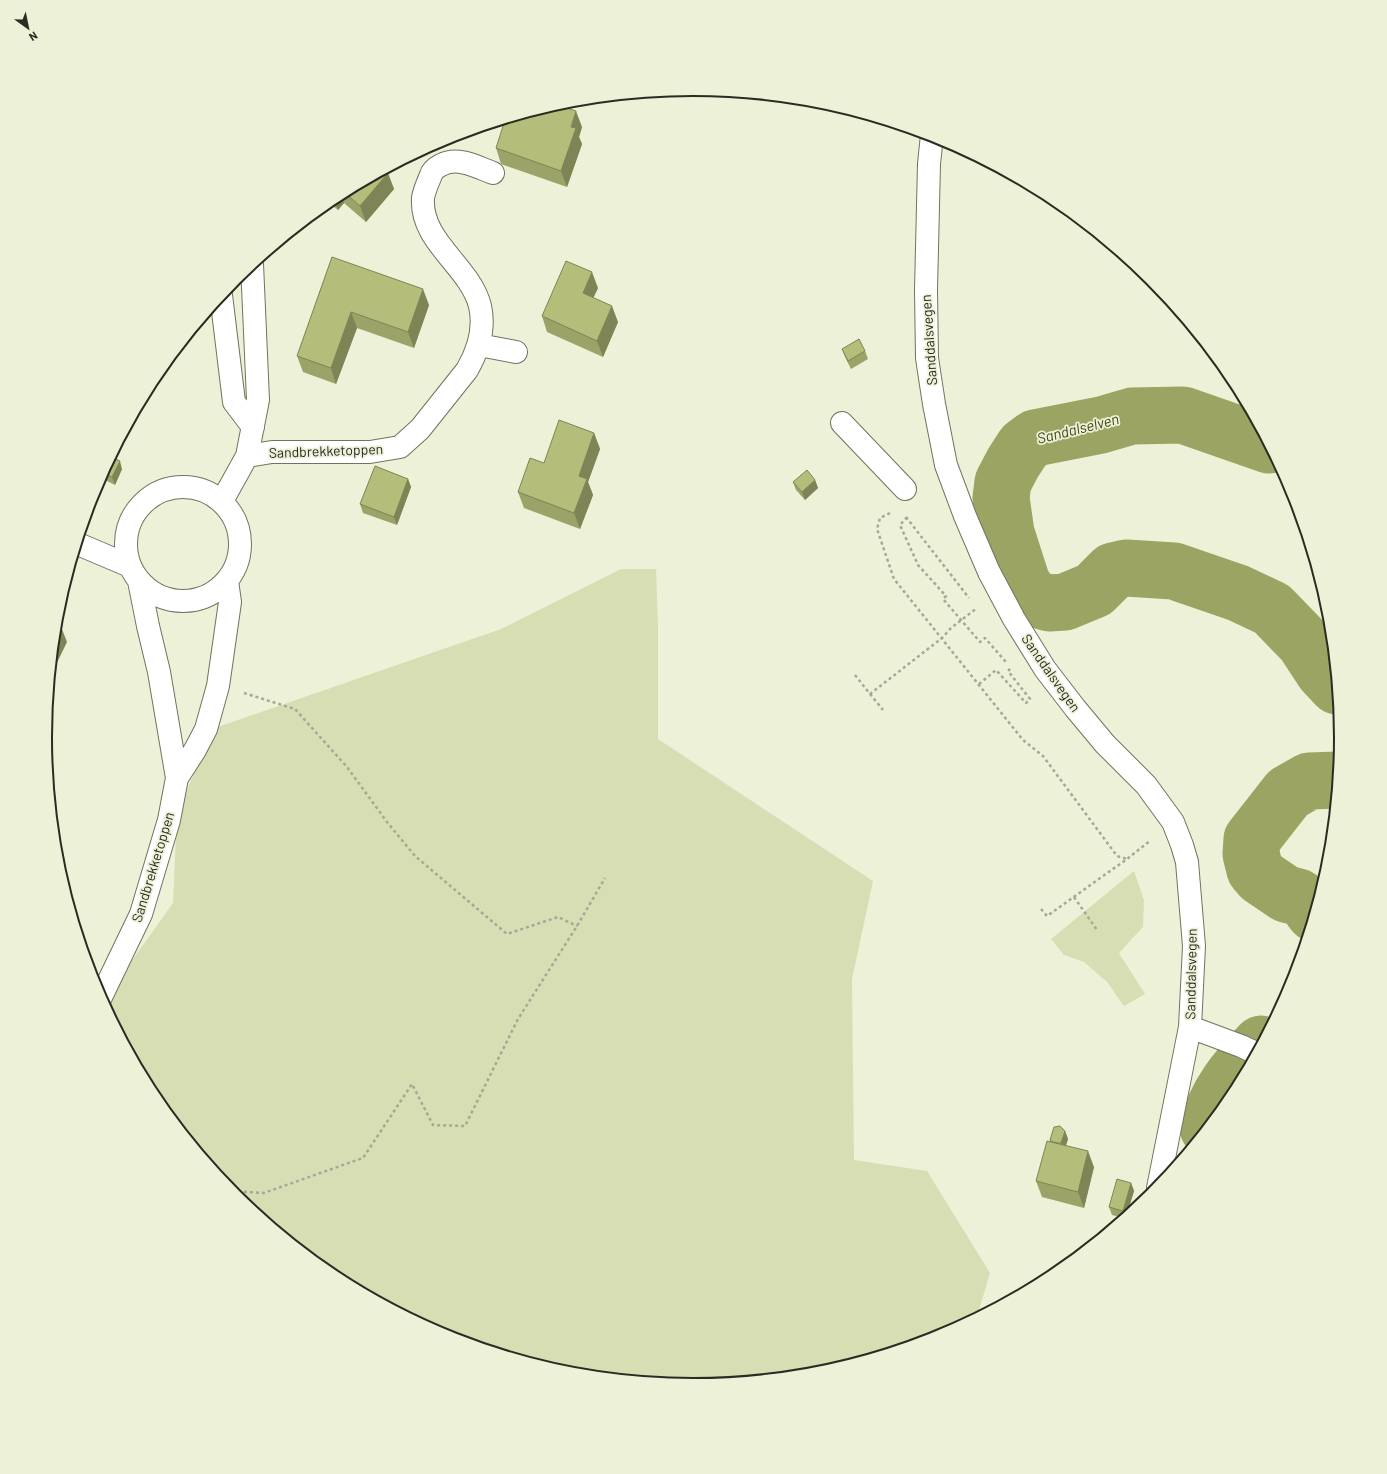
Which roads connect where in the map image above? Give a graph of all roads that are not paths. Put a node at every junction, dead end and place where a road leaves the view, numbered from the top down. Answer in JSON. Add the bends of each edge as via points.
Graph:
{"nodes":[{"id":1,"x":931,"y":141,"type":"edge"},
{"id":2,"x":493,"y":173,"type":"dead end"},
{"id":3,"x":252,"y":272,"type":"edge"},
{"id":4,"x":222,"y":302,"type":"edge"},
{"id":5,"x":478,"y":345,"type":"junction"},
{"id":6,"x":516,"y":352,"type":"dead end"},
{"id":7,"x":842,"y":423,"type":"dead end"},
{"id":8,"x":253,"y":427,"type":"junction"},
{"id":9,"x":247,"y":456,"type":"junction"},
{"id":10,"x":905,"y":489,"type":"dead end"},
{"id":11,"x":222,"y":501,"type":"junction"},
{"id":12,"x":82,"y":546,"type":"edge"},
{"id":13,"x":135,"y":574,"type":"junction"},
{"id":14,"x":227,"y":581,"type":"junction"},
{"id":15,"x":177,"y":778,"type":"junction"},
{"id":16,"x":104,"y":990,"type":"edge"},
{"id":17,"x":1190,"y":1027,"type":"junction"},
{"id":18,"x":1249,"y":1049,"type":"edge"},
{"id":19,"x":1160,"y":1177,"type":"edge"}],
"edges":[{"from":1,"to":17,"type":"street","name":"Sanddalsvegen","via":[[926,290],[927,358],[946,465],[964,516],[989,572],[1045,669],[1105,744],[1146,785],[1173,822],[1187,862],[1191,902],[1194,946]]},
{"from":2,"to":5,"type":"street","name":"Sandbrekketoppen","via":[[462,161],[447,162],[432,172],[423,197],[424,216],[431,232],[478,298],[481,329]]},
{"from":3,"to":8,"type":"street","name":"Sandbrekketoppen","via":[[258,400]]},
{"from":4,"to":8,"type":"street","via":[[234,402]]},
{"from":5,"to":6,"type":"street"},
{"from":5,"to":9,"type":"street","name":"Sandbrekketoppen","via":[[467,370],[420,429],[400,447],[370,452],[272,452]]},
{"from":7,"to":10,"type":"street"},
{"from":8,"to":9,"type":"street","name":"Sandbrekketoppen"},
{"from":9,"to":11,"type":"street","name":"Sandbrekketoppen"},
{"from":11,"to":13,"type":"street","name":"Sandbrekketoppen","via":[[203,490],[181,487],[159,492],[142,505],[130,523],[126,545]]},
{"from":11,"to":14,"type":"street","name":"Sandbrekketoppen","via":[[235,519],[241,540],[238,562]]},
{"from":12,"to":13,"type":"street","name":"Sandbrekketoppen"},
{"from":13,"to":14,"type":"street","name":"Sandbrekketoppen","via":[[151,592],[183,601],[199,599],[214,592]]},
{"from":13,"to":15,"type":"street","name":"Sandbrekketoppen","via":[[159,672]]},
{"from":14,"to":15,"type":"street","name":"Sandbrekketoppen","via":[[230,602],[218,686],[206,729]]},
{"from":15,"to":16,"type":"street","name":"Sandbrekketoppen","via":[[169,820],[141,914]]},
{"from":17,"to":18,"type":"street"},
{"from":17,"to":19,"type":"street","name":"Sanddalsvegen"}]}
